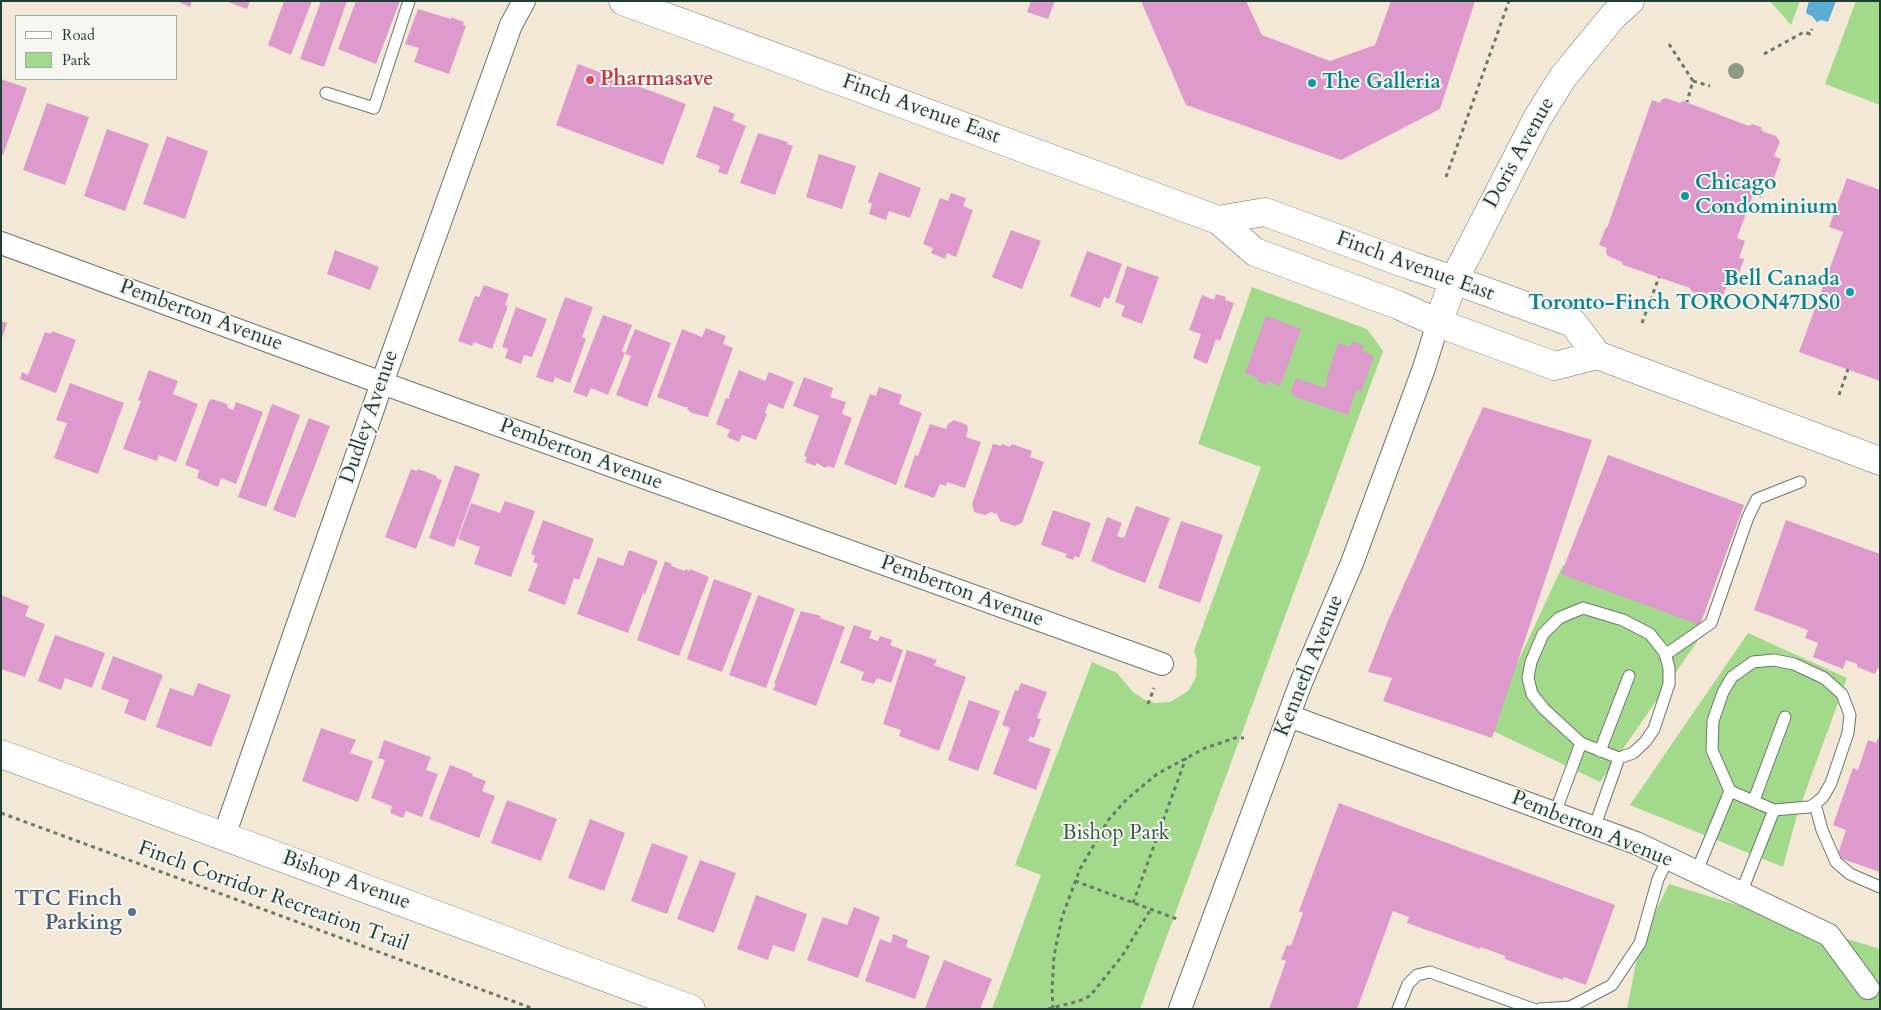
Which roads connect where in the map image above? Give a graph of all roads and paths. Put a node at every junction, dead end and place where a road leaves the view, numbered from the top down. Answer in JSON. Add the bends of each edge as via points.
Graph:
{"nodes":[{"id":1,"x":409,"y":1,"type":"edge"},
{"id":2,"x":524,"y":1,"type":"edge"},
{"id":3,"x":623,"y":1,"type":"edge"},
{"id":4,"x":1509,"y":1,"type":"edge"},
{"id":5,"x":1630,"y":1,"type":"edge"},
{"id":6,"x":1812,"y":29,"type":"dead end"},
{"id":7,"x":1669,"y":44,"type":"dead end"},
{"id":8,"x":1764,"y":54,"type":"dead end"},
{"id":9,"x":1693,"y":81,"type":"junction"},
{"id":10,"x":1710,"y":86,"type":"dead end"},
{"id":11,"x":326,"y":94,"type":"dead end"},
{"id":12,"x":1686,"y":102,"type":"dead end"},
{"id":13,"x":1446,"y":176,"type":"dead end"},
{"id":14,"x":1218,"y":220,"type":"junction"},
{"id":15,"x":1,"y":243,"type":"edge"},
{"id":16,"x":1659,"y":277,"type":"dead end"},
{"id":17,"x":1454,"y":280,"type":"junction"},
{"id":18,"x":1438,"y":322,"type":"junction"},
{"id":19,"x":1642,"y":324,"type":"dead end"},
{"id":20,"x":1597,"y":355,"type":"junction"},
{"id":21,"x":1848,"y":369,"type":"dead end"},
{"id":22,"x":382,"y":383,"type":"junction"},
{"id":23,"x":1839,"y":395,"type":"dead end"},
{"id":24,"x":1880,"y":462,"type":"edge"},
{"id":25,"x":1800,"y":482,"type":"dead end"},
{"id":26,"x":1665,"y":655,"type":"junction"},
{"id":27,"x":1162,"y":664,"type":"dead end"},
{"id":28,"x":1629,"y":676,"type":"dead end"},
{"id":29,"x":1289,"y":716,"type":"junction"},
{"id":30,"x":1785,"y":717,"type":"dead end"},
{"id":31,"x":1244,"y":738,"type":"dead end"},
{"id":32,"x":1581,"y":743,"type":"junction"},
{"id":33,"x":1600,"y":751,"type":"junction"},
{"id":34,"x":1,"y":754,"type":"edge"},
{"id":35,"x":1186,"y":758,"type":"junction"},
{"id":36,"x":1619,"y":758,"type":"junction"},
{"id":37,"x":1730,"y":791,"type":"junction"},
{"id":38,"x":1754,"y":800,"type":"junction"},
{"id":39,"x":1815,"y":804,"type":"junction"},
{"id":40,"x":1774,"y":810,"type":"junction"},
{"id":41,"x":1,"y":813,"type":"edge"},
{"id":42,"x":1555,"y":813,"type":"junction"},
{"id":43,"x":1594,"y":828,"type":"junction"},
{"id":44,"x":224,"y":836,"type":"junction"},
{"id":45,"x":1668,"y":859,"type":"junction"},
{"id":46,"x":1696,"y":873,"type":"junction"},
{"id":47,"x":1075,"y":881,"type":"junction"},
{"id":48,"x":1880,"y":887,"type":"edge"},
{"id":49,"x":1741,"y":894,"type":"junction"},
{"id":50,"x":1133,"y":903,"type":"junction"},
{"id":51,"x":1151,"y":909,"type":"junction"},
{"id":52,"x":1177,"y":919,"type":"dead end"},
{"id":53,"x":1868,"y":988,"type":"dead end"},
{"id":54,"x":1051,"y":1008,"type":"edge"},
{"id":55,"x":534,"y":1009,"type":"edge"},
{"id":56,"x":690,"y":1009,"type":"edge"},
{"id":57,"x":1180,"y":1009,"type":"edge"},
{"id":58,"x":1398,"y":1009,"type":"edge"},
{"id":59,"x":1533,"y":1009,"type":"edge"},
{"id":60,"x":1540,"y":1009,"type":"edge"}],
"edges":[{"from":1,"to":11,"type":"lane","via":[[374,108]]},
{"from":2,"to":22,"type":"street","name":"Dudley Avenue","via":[[511,25]]},
{"from":3,"to":14,"type":"main road","name":"Finch Avenue East"},
{"from":4,"to":13,"type":"path"},
{"from":5,"to":17,"type":"main road","name":"Doris Avenue","via":[[1614,15],[1563,77],[1538,117]]},
{"from":6,"to":8,"type":"path","via":[[1810,34],[1804,32]]},
{"from":7,"to":9,"type":"path"},
{"from":9,"to":10,"type":"path"},
{"from":9,"to":12,"type":"path"},
{"from":14,"to":17,"type":"main road","name":"Finch Avenue East","via":[[1265,212]]},
{"from":14,"to":18,"type":"main road","name":"Finch Avenue East","via":[[1255,252],[1398,304]]},
{"from":15,"to":22,"type":"street","name":"Pemberton Avenue"},
{"from":16,"to":19,"type":"path"},
{"from":17,"to":18,"type":"main road","name":"Doris Avenue"},
{"from":17,"to":20,"type":"main road","name":"Finch Avenue East","via":[[1573,323]]},
{"from":18,"to":20,"type":"main road","name":"Finch Avenue East","via":[[1555,366]]},
{"from":18,"to":29,"type":"street","name":"Kenneth Avenue","via":[[1352,563]]},
{"from":20,"to":24,"type":"main road"},
{"from":21,"to":23,"type":"path"},
{"from":22,"to":27,"type":"street","name":"Pemberton Avenue"},
{"from":22,"to":44,"type":"street","name":"Dudley Avenue"},
{"from":25,"to":26,"type":"lane","via":[[1757,499],[1748,516],[1711,623]]},
{"from":26,"to":32,"type":"lane","via":[[1650,634],[1623,620],[1583,608],[1559,618],[1543,634],[1530,662],[1528,678],[1532,694]]},
{"from":26,"to":36,"type":"lane","via":[[1669,684],[1654,729],[1633,753]]},
{"from":28,"to":33,"type":"lane"},
{"from":29,"to":42,"type":"street","name":"Pemberton Avenue"},
{"from":29,"to":57,"type":"street","name":"Kenneth Avenue"},
{"from":30,"to":38,"type":"lane"},
{"from":31,"to":35,"type":"path","via":[[1216,743]]},
{"from":32,"to":33,"type":"lane"},
{"from":32,"to":42,"type":"lane"},
{"from":33,"to":36,"type":"lane"},
{"from":34,"to":44,"type":"main road","name":"Bishop Avenue"},
{"from":35,"to":47,"type":"path","via":[[1157,774],[1120,806],[1104,826]]},
{"from":35,"to":50,"type":"path"},
{"from":36,"to":43,"type":"lane"},
{"from":37,"to":38,"type":"lane"},
{"from":37,"to":39,"type":"lane","via":[[1712,750],[1713,721],[1732,677],[1753,662],[1774,660],[1794,664],[1824,678],[1842,694],[1850,715],[1848,733],[1831,783],[1824,797]]},
{"from":37,"to":46,"type":"lane"},
{"from":38,"to":40,"type":"lane"},
{"from":39,"to":40,"type":"lane"},
{"from":39,"to":48,"type":"lane","via":[[1836,862],[1850,874]]},
{"from":40,"to":49,"type":"lane"},
{"from":41,"to":55,"type":"path","name":"Finch Corridor Recreation Trail"},
{"from":42,"to":43,"type":"street","name":"Pemberton Avenue"},
{"from":43,"to":45,"type":"street","name":"Pemberton Avenue"},
{"from":44,"to":56,"type":"main road","name":"Bishop Avenue"},
{"from":45,"to":46,"type":"street","name":"Pemberton Avenue"},
{"from":45,"to":60,"type":"lane","via":[[1658,879],[1640,944],[1612,985],[1570,1007]]},
{"from":46,"to":49,"type":"street","name":"Pemberton Avenue"},
{"from":47,"to":50,"type":"path"},
{"from":47,"to":54,"type":"path","via":[[1062,917],[1054,956]]},
{"from":49,"to":53,"type":"street","name":"Pemberton Avenue","via":[[1829,935]]},
{"from":50,"to":51,"type":"path"},
{"from":51,"to":52,"type":"path"},
{"from":51,"to":54,"type":"path","via":[[1122,956],[1090,996]]},
{"from":58,"to":59,"type":"lane","via":[[1408,984],[1417,976],[1430,972]]}]}
